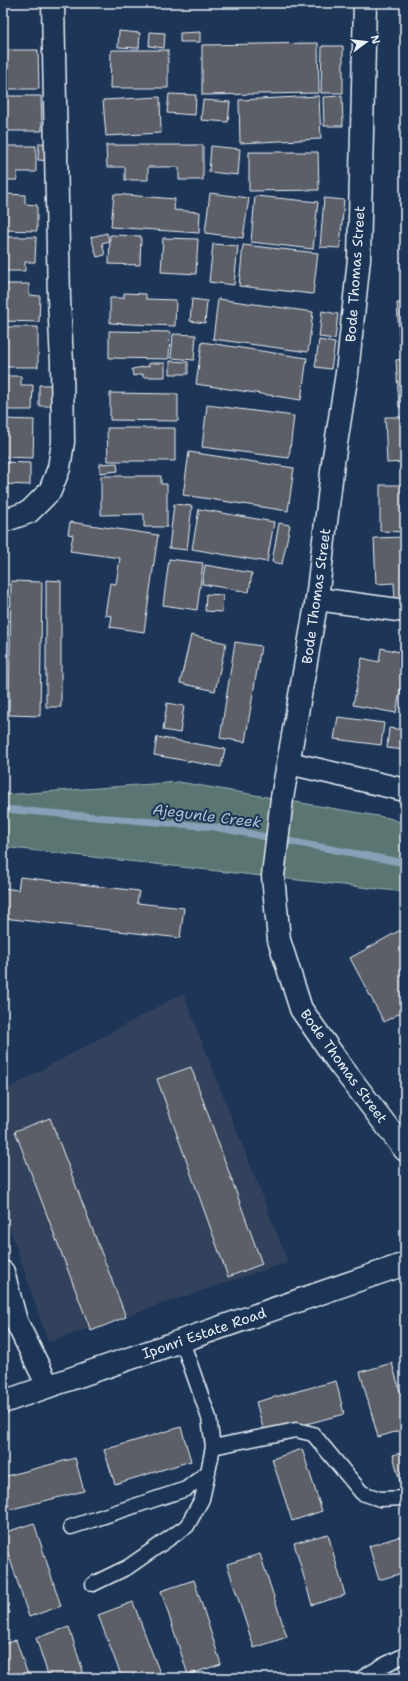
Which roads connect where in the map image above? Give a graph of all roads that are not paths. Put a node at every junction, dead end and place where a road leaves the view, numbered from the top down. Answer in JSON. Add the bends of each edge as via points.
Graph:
{"nodes":[{"id":1,"x":53,"y":3,"type":"edge"},
{"id":2,"x":365,"y":3,"type":"edge"},
{"id":3,"x":3,"y":521,"type":"edge"},
{"id":4,"x":317,"y":599,"type":"junction"},
{"id":5,"x":405,"y":611,"type":"edge"},
{"id":6,"x":289,"y":763,"type":"junction"},
{"id":7,"x":405,"y":790,"type":"edge"},
{"id":8,"x":405,"y":1150,"type":"edge"},
{"id":9,"x":405,"y":1264,"type":"edge"},
{"id":10,"x":3,"y":1272,"type":"edge"},
{"id":11,"x":182,"y":1340,"type":"junction"},
{"id":12,"x":48,"y":1386,"type":"junction"},
{"id":13,"x":3,"y":1402,"type":"edge"},
{"id":14,"x":213,"y":1447,"type":"junction"},
{"id":15,"x":208,"y":1472,"type":"junction"},
{"id":16,"x":405,"y":1498,"type":"edge"},
{"id":17,"x":71,"y":1527,"type":"dead end"},
{"id":18,"x":93,"y":1584,"type":"dead end"},
{"id":19,"x":405,"y":1655,"type":"edge"},
{"id":20,"x":362,"y":1678,"type":"edge"}],
"edges":[{"from":1,"to":3,"type":"street","via":[[63,442],[59,468],[50,491],[29,512]]},
{"from":2,"to":4,"type":"street","name":"Bode Thomas Street","via":[[359,259],[347,374]]},
{"from":4,"to":5,"type":"street"},
{"from":4,"to":6,"type":"street","name":"Bode Thomas Street"},
{"from":6,"to":7,"type":"street"},
{"from":6,"to":8,"type":"street","name":"Bode Thomas Street","via":[[282,798],[273,876],[279,940],[301,1009]]},
{"from":9,"to":11,"type":"street","name":"Iponri Estate Road"},
{"from":10,"to":12,"type":"street","via":[[16,1321]]},
{"from":11,"to":12,"type":"street","name":"Iponri Estate Road"},
{"from":11,"to":14,"type":"lane","via":[[210,1418]]},
{"from":12,"to":13,"type":"street","name":"Iponri Estate Road"},
{"from":14,"to":15,"type":"lane"},
{"from":14,"to":16,"type":"lane","via":[[296,1430],[313,1434],[362,1493],[380,1499]]},
{"from":15,"to":17,"type":"lane","via":[[186,1489]]},
{"from":15,"to":18,"type":"lane","via":[[202,1499],[187,1526],[128,1567]]},
{"from":19,"to":20,"type":"lane"}]}
